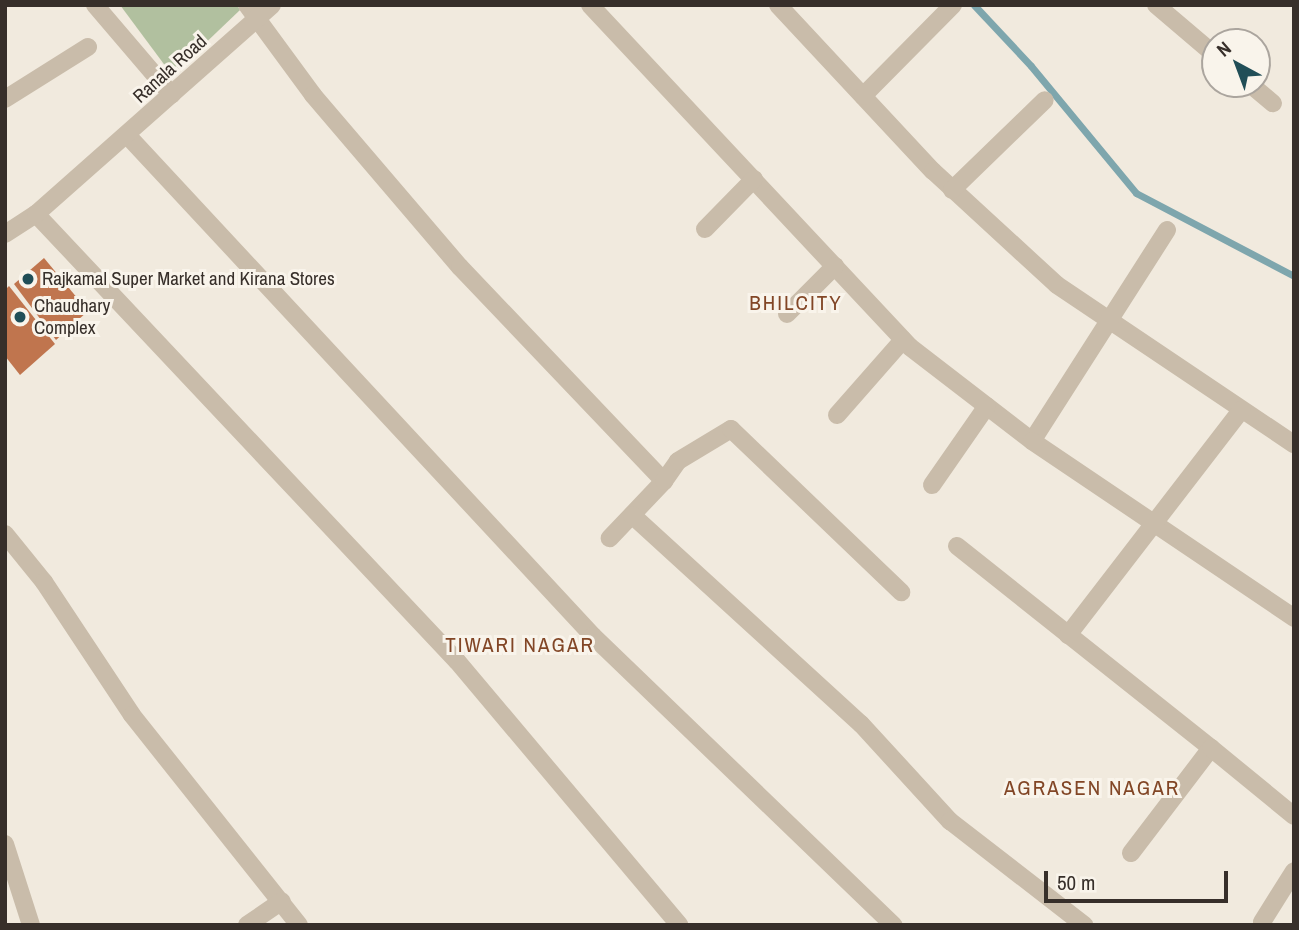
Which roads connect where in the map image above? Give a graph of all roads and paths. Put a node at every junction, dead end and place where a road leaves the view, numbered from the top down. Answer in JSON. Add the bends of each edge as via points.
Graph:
{"nodes":[{"id":1,"x":95,"y":5,"type":"edge"},
{"id":2,"x":272,"y":5,"type":"edge"},
{"id":3,"x":590,"y":5,"type":"edge"},
{"id":4,"x":778,"y":5,"type":"edge"},
{"id":5,"x":953,"y":5,"type":"edge"},
{"id":6,"x":1156,"y":5,"type":"edge"},
{"id":7,"x":252,"y":12,"type":"edge"},
{"id":8,"x":1201,"y":43,"type":"edge"},
{"id":9,"x":88,"y":47,"type":"dead end"},
{"id":10,"x":172,"y":95,"type":"junction"},
{"id":11,"x":863,"y":96,"type":"junction"},
{"id":12,"x":1267,"y":98,"type":"edge"},
{"id":13,"x":5,"y":99,"type":"edge"},
{"id":14,"x":1045,"y":100,"type":"dead end"},
{"id":15,"x":1273,"y":103,"type":"dead end"},
{"id":16,"x":127,"y":135,"type":"junction"},
{"id":17,"x":754,"y":179,"type":"junction"},
{"id":18,"x":953,"y":190,"type":"junction"},
{"id":19,"x":36,"y":214,"type":"junction"},
{"id":20,"x":705,"y":229,"type":"dead end"},
{"id":21,"x":1167,"y":230,"type":"dead end"},
{"id":22,"x":5,"y":234,"type":"edge"},
{"id":23,"x":835,"y":266,"type":"junction"},
{"id":24,"x":787,"y":314,"type":"dead end"},
{"id":25,"x":1107,"y":323,"type":"junction"},
{"id":26,"x":903,"y":340,"type":"junction"},
{"id":27,"x":987,"y":406,"type":"junction"},
{"id":28,"x":1241,"y":410,"type":"junction"},
{"id":29,"x":837,"y":415,"type":"dead end"},
{"id":30,"x":1032,"y":441,"type":"junction"},
{"id":31,"x":1294,"y":444,"type":"edge"},
{"id":32,"x":664,"y":481,"type":"junction"},
{"id":33,"x":932,"y":485,"type":"dead end"},
{"id":34,"x":632,"y":514,"type":"junction"},
{"id":35,"x":1156,"y":525,"type":"junction"},
{"id":36,"x":5,"y":534,"type":"edge"},
{"id":37,"x":610,"y":537,"type":"dead end"},
{"id":38,"x":957,"y":546,"type":"dead end"},
{"id":39,"x":901,"y":592,"type":"dead end"},
{"id":40,"x":1294,"y":618,"type":"edge"},
{"id":41,"x":1068,"y":635,"type":"junction"},
{"id":42,"x":1211,"y":748,"type":"junction"},
{"id":43,"x":1294,"y":816,"type":"edge"},
{"id":44,"x":5,"y":844,"type":"edge"},
{"id":45,"x":1131,"y":853,"type":"dead end"},
{"id":46,"x":1294,"y":872,"type":"edge"},
{"id":47,"x":282,"y":901,"type":"junction"},
{"id":48,"x":1262,"y":922,"type":"dead end"},
{"id":49,"x":31,"y":925,"type":"edge"},
{"id":50,"x":247,"y":925,"type":"edge"},
{"id":51,"x":299,"y":925,"type":"edge"},
{"id":52,"x":679,"y":925,"type":"edge"},
{"id":53,"x":893,"y":925,"type":"edge"},
{"id":54,"x":1084,"y":925,"type":"edge"}],
"edges":[{"from":1,"to":10,"type":"street"},
{"from":2,"to":7,"type":"street","name":"Ranala Road"},
{"from":3,"to":17,"type":"street"},
{"from":4,"to":11,"type":"street"},
{"from":5,"to":11,"type":"street"},
{"from":6,"to":8,"type":"street"},
{"from":7,"to":10,"type":"street","name":"Ranala Road"},
{"from":7,"to":32,"type":"street","via":[[313,95],[460,267]]},
{"from":9,"to":13,"type":"street"},
{"from":10,"to":16,"type":"street","name":"Ranala Road"},
{"from":11,"to":18,"type":"street"},
{"from":12,"to":15,"type":"street"},
{"from":14,"to":18,"type":"street"},
{"from":16,"to":19,"type":"street","name":"Ranala Road"},
{"from":16,"to":53,"type":"street","via":[[593,636]]},
{"from":17,"to":20,"type":"street"},
{"from":17,"to":23,"type":"street"},
{"from":18,"to":25,"type":"street","via":[[1056,285]]},
{"from":19,"to":22,"type":"street","name":"Ranala Road"},
{"from":19,"to":52,"type":"street","via":[[457,661]]},
{"from":21,"to":25,"type":"street"},
{"from":23,"to":24,"type":"street"},
{"from":23,"to":26,"type":"street"},
{"from":25,"to":28,"type":"street"},
{"from":25,"to":30,"type":"street"},
{"from":26,"to":27,"type":"street"},
{"from":26,"to":29,"type":"street"},
{"from":27,"to":30,"type":"street"},
{"from":27,"to":33,"type":"street"},
{"from":28,"to":31,"type":"street"},
{"from":28,"to":35,"type":"street"},
{"from":30,"to":35,"type":"street"},
{"from":32,"to":34,"type":"street"},
{"from":32,"to":39,"type":"street","via":[[678,461],[731,429]]},
{"from":34,"to":37,"type":"street"},
{"from":34,"to":54,"type":"street","via":[[861,724],[950,821]]},
{"from":35,"to":40,"type":"street"},
{"from":35,"to":41,"type":"street"},
{"from":36,"to":47,"type":"street","via":[[44,582],[132,715]]},
{"from":38,"to":41,"type":"street"},
{"from":41,"to":42,"type":"street"},
{"from":42,"to":43,"type":"street"},
{"from":42,"to":45,"type":"street"},
{"from":44,"to":49,"type":"street"},
{"from":46,"to":48,"type":"street"},
{"from":47,"to":50,"type":"street"},
{"from":47,"to":51,"type":"street"}]}
